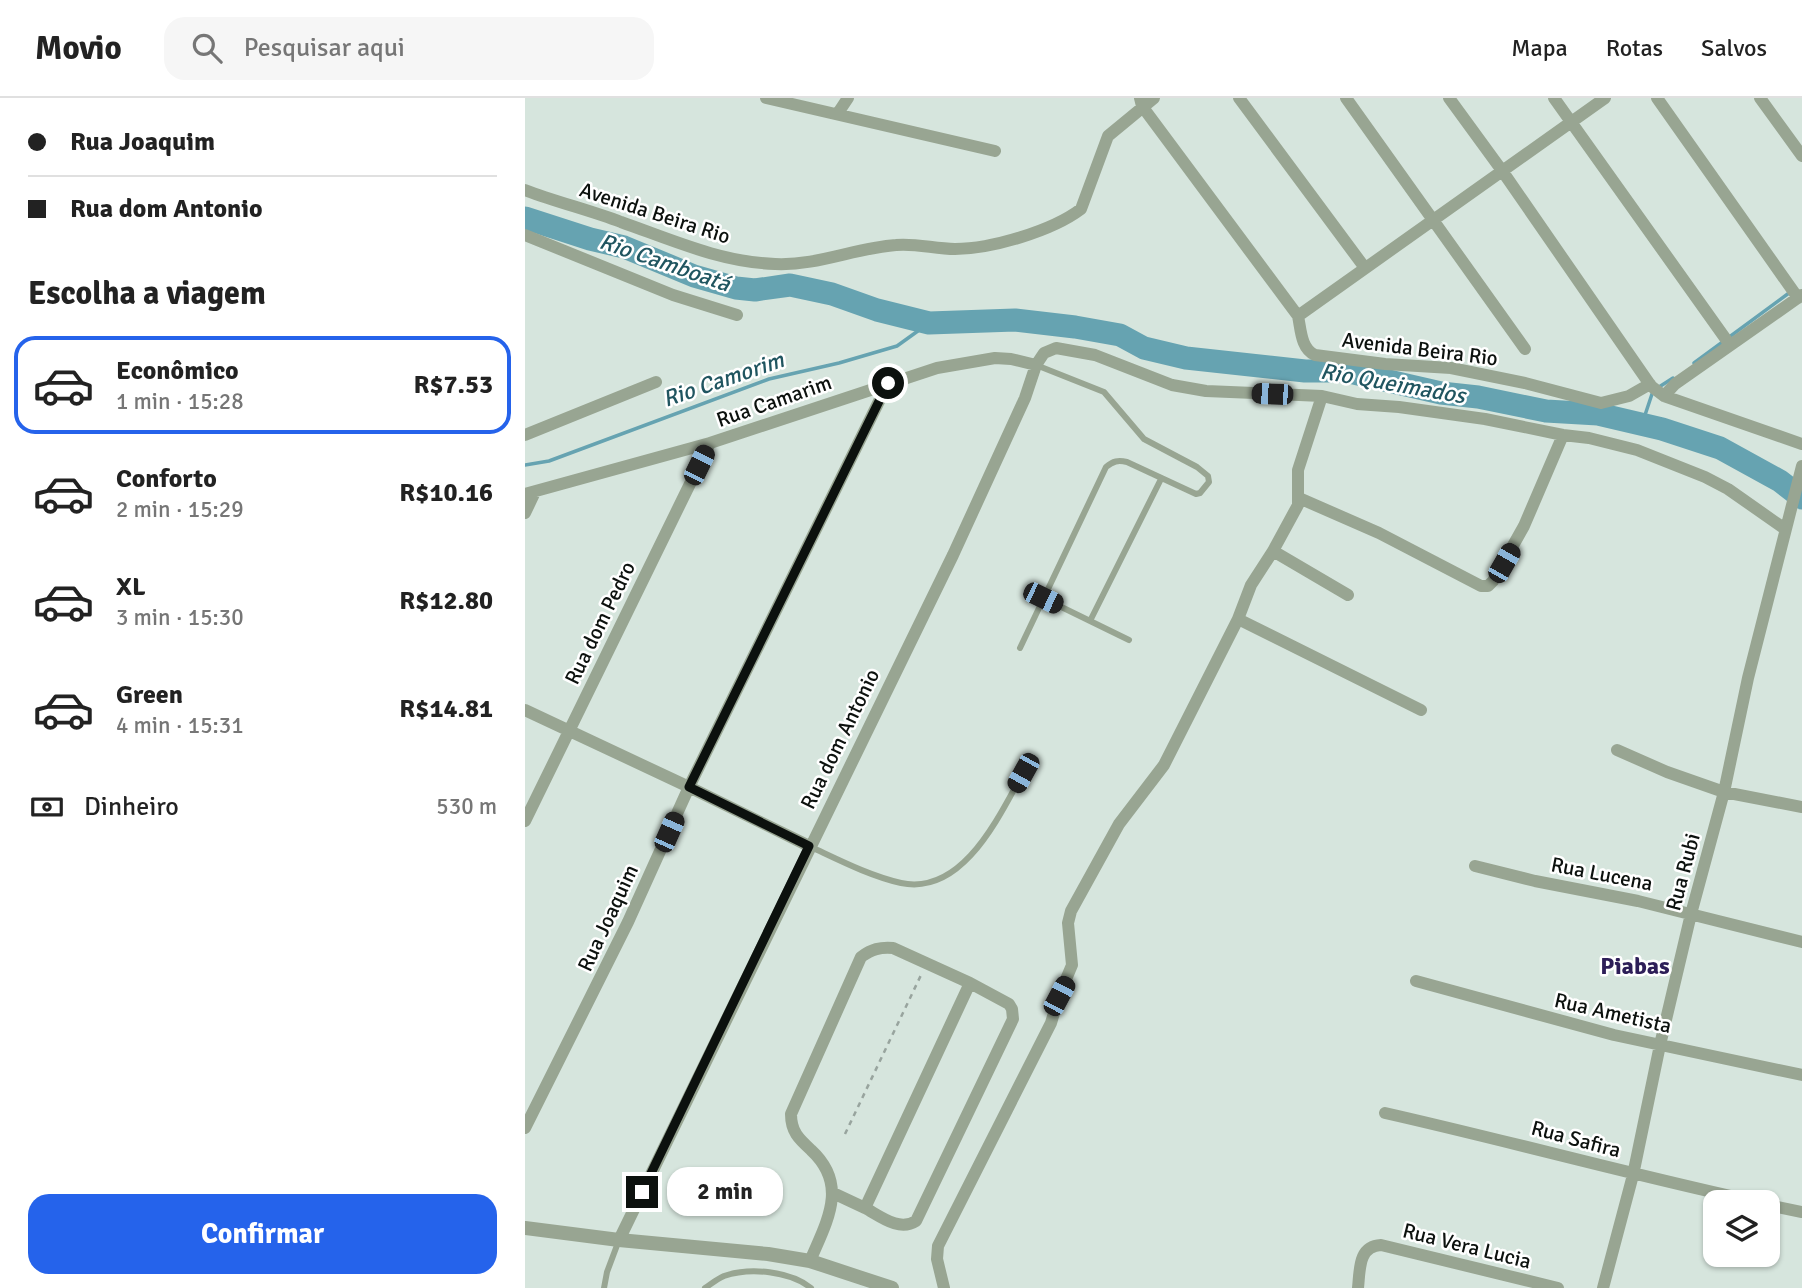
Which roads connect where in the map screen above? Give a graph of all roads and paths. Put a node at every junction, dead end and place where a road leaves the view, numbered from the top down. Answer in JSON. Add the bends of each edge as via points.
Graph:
{"nodes":[{"id":1,"x":766,"y":98,"type":"edge"},
{"id":2,"x":848,"y":98,"type":"edge"},
{"id":3,"x":1154,"y":98,"type":"edge"},
{"id":4,"x":1239,"y":98,"type":"edge"},
{"id":5,"x":1346,"y":98,"type":"edge"},
{"id":6,"x":1449,"y":98,"type":"edge"},
{"id":7,"x":1554,"y":98,"type":"edge"},
{"id":8,"x":1605,"y":98,"type":"edge"},
{"id":9,"x":1657,"y":98,"type":"edge"},
{"id":10,"x":1760,"y":98,"type":"edge"},
{"id":11,"x":1141,"y":102,"type":"edge"},
{"id":12,"x":838,"y":113,"type":"junction"},
{"id":13,"x":1572,"y":122,"type":"junction"},
{"id":14,"x":995,"y":151,"type":"dead end"},
{"id":15,"x":1802,"y":156,"type":"edge"},
{"id":16,"x":1503,"y":172,"type":"junction"},
{"id":17,"x":525,"y":190,"type":"edge"},
{"id":18,"x":1432,"y":220,"type":"junction"},
{"id":19,"x":525,"y":235,"type":"edge"},
{"id":20,"x":1365,"y":268,"type":"junction"},
{"id":21,"x":1795,"y":292,"type":"edge"},
{"id":22,"x":737,"y":315,"type":"dead end"},
{"id":23,"x":1298,"y":316,"type":"junction"},
{"id":24,"x":1728,"y":341,"type":"junction"},
{"id":25,"x":1525,"y":349,"type":"dead end"},
{"id":26,"x":1036,"y":365,"type":"junction"},
{"id":27,"x":656,"y":382,"type":"dead end"},
{"id":28,"x":888,"y":383,"type":"junction"},
{"id":29,"x":1656,"y":389,"type":"junction"},
{"id":30,"x":1322,"y":396,"type":"junction"},
{"id":31,"x":525,"y":435,"type":"edge"},
{"id":32,"x":1563,"y":435,"type":"junction"},
{"id":33,"x":710,"y":443,"type":"junction"},
{"id":34,"x":1802,"y":444,"type":"edge"},
{"id":35,"x":1801,"y":468,"type":"edge"},
{"id":36,"x":1161,"y":479,"type":"junction"},
{"id":37,"x":530,"y":493,"type":"edge"},
{"id":38,"x":1299,"y":498,"type":"junction"},
{"id":39,"x":525,"y":513,"type":"edge"},
{"id":40,"x":1785,"y":529,"type":"junction"},
{"id":41,"x":1273,"y":551,"type":"junction"},
{"id":42,"x":1347,"y":595,"type":"dead end"},
{"id":43,"x":1043,"y":598,"type":"junction"},
{"id":44,"x":1238,"y":619,"type":"junction"},
{"id":45,"x":1090,"y":621,"type":"junction"},
{"id":46,"x":1129,"y":640,"type":"dead end"},
{"id":47,"x":1020,"y":648,"type":"dead end"},
{"id":48,"x":1421,"y":709,"type":"dead end"},
{"id":49,"x":525,"y":710,"type":"edge"},
{"id":50,"x":570,"y":730,"type":"junction"},
{"id":51,"x":1617,"y":750,"type":"dead end"},
{"id":52,"x":1023,"y":773,"type":"dead end"},
{"id":53,"x":689,"y":787,"type":"junction"},
{"id":54,"x":1724,"y":792,"type":"junction"},
{"id":55,"x":1802,"y":807,"type":"edge"},
{"id":56,"x":525,"y":821,"type":"edge"},
{"id":57,"x":809,"y":846,"type":"junction"},
{"id":58,"x":1475,"y":866,"type":"dead end"},
{"id":59,"x":1691,"y":914,"type":"junction"},
{"id":60,"x":1802,"y":942,"type":"edge"},
{"id":61,"x":927,"y":963,"type":"junction"},
{"id":62,"x":1416,"y":981,"type":"dead end"},
{"id":63,"x":970,"y":983,"type":"junction"},
{"id":64,"x":1660,"y":1045,"type":"junction"},
{"id":65,"x":1802,"y":1075,"type":"edge"},
{"id":66,"x":1385,"y":1113,"type":"dead end"},
{"id":67,"x":525,"y":1128,"type":"edge"},
{"id":68,"x":845,"y":1134,"type":"dead end"},
{"id":69,"x":1633,"y":1175,"type":"junction"},
{"id":70,"x":1703,"y":1190,"type":"edge"},
{"id":71,"x":833,"y":1193,"type":"junction"},
{"id":72,"x":865,"y":1208,"type":"junction"},
{"id":73,"x":1780,"y":1208,"type":"edge"},
{"id":74,"x":1802,"y":1212,"type":"edge"},
{"id":75,"x":525,"y":1228,"type":"edge"},
{"id":76,"x":619,"y":1240,"type":"junction"},
{"id":77,"x":810,"y":1261,"type":"junction"},
{"id":78,"x":801,"y":1280,"type":"junction"},
{"id":79,"x":604,"y":1288,"type":"edge"},
{"id":80,"x":705,"y":1288,"type":"edge"},
{"id":81,"x":811,"y":1288,"type":"edge"},
{"id":82,"x":892,"y":1288,"type":"edge"},
{"id":83,"x":944,"y":1288,"type":"edge"},
{"id":84,"x":1358,"y":1288,"type":"edge"},
{"id":85,"x":1558,"y":1288,"type":"edge"},
{"id":86,"x":1603,"y":1288,"type":"edge"}],
"edges":[{"from":1,"to":12,"type":"street"},
{"from":2,"to":12,"type":"street"},
{"from":3,"to":11,"type":"street","name":"Avenida Beira Rio"},
{"from":4,"to":20,"type":"street"},
{"from":5,"to":18,"type":"street"},
{"from":6,"to":16,"type":"street"},
{"from":7,"to":13,"type":"street"},
{"from":8,"to":13,"type":"street"},
{"from":9,"to":21,"type":"street"},
{"from":10,"to":15,"type":"street"},
{"from":11,"to":17,"type":"street","name":"Avenida Beira Rio","via":[[1108,136],[1081,209],[1032,233],[982,246],[896,245],[818,262],[775,264],[702,252]]},
{"from":11,"to":23,"type":"street"},
{"from":12,"to":14,"type":"street"},
{"from":13,"to":16,"type":"street"},
{"from":13,"to":24,"type":"street"},
{"from":16,"to":18,"type":"street"},
{"from":16,"to":29,"type":"street"},
{"from":18,"to":20,"type":"street"},
{"from":18,"to":25,"type":"street"},
{"from":19,"to":22,"type":"street","via":[[673,295]]},
{"from":20,"to":23,"type":"street"},
{"from":21,"to":24,"type":"street"},
{"from":23,"to":29,"type":"street","name":"Avenida Beira Rio","via":[[1310,354],[1451,368],[1601,403]]},
{"from":24,"to":29,"type":"street","via":[[1675,384]]},
{"from":26,"to":28,"type":"street","name":"Rua Camarim","via":[[983,359]]},
{"from":26,"to":30,"type":"street","via":[[1056,348],[1095,355],[1172,385]]},
{"from":26,"to":36,"type":"lane","via":[[1104,392],[1144,439],[1197,467],[1209,482],[1196,494]]},
{"from":26,"to":57,"type":"street","name":"Rua dom Antonio","via":[[958,543]]},
{"from":27,"to":31,"type":"street"},
{"from":28,"to":33,"type":"street","name":"Rua Camarim"},
{"from":28,"to":53,"type":"street","name":"Rua Joaquim"},
{"from":29,"to":34,"type":"street"},
{"from":30,"to":32,"type":"street"},
{"from":30,"to":38,"type":"street","via":[[1298,470]]},
{"from":32,"to":38,"type":"street","via":[[1524,526],[1487,586]]},
{"from":32,"to":40,"type":"street","via":[[1637,450],[1683,467],[1728,489]]},
{"from":33,"to":37,"type":"street","name":"Rua Camarim"},
{"from":33,"to":50,"type":"street","name":"Rua dom Pedro"},
{"from":35,"to":40,"type":"street","name":"Rua Rubi"},
{"from":36,"to":43,"type":"lane","via":[[1127,461],[1117,460],[1106,467]]},
{"from":36,"to":45,"type":"lane"},
{"from":37,"to":39,"type":"street"},
{"from":38,"to":41,"type":"street"},
{"from":40,"to":54,"type":"street","name":"Rua Rubi"},
{"from":41,"to":42,"type":"street"},
{"from":41,"to":44,"type":"street","via":[[1251,585]]},
{"from":43,"to":45,"type":"lane"},
{"from":43,"to":47,"type":"lane"},
{"from":44,"to":48,"type":"street"},
{"from":44,"to":83,"type":"street","via":[[1164,765],[1119,824],[1071,911],[1072,965],[1051,1023],[938,1246]]},
{"from":45,"to":46,"type":"lane"},
{"from":49,"to":50,"type":"street"},
{"from":50,"to":53,"type":"street"},
{"from":50,"to":56,"type":"street","name":"Rua dom Pedro"},
{"from":51,"to":54,"type":"street"},
{"from":52,"to":57,"type":"lane","via":[[974,851],[952,874],[930,883],[902,883]]},
{"from":53,"to":57,"type":"street"},
{"from":53,"to":67,"type":"street","name":"Rua Joaquim","via":[[628,922]]},
{"from":54,"to":55,"type":"street"},
{"from":54,"to":59,"type":"street","name":"Rua Rubi"},
{"from":57,"to":76,"type":"street","name":"Rua dom Antonio"},
{"from":58,"to":59,"type":"street","name":"Rua Lucena"},
{"from":59,"to":60,"type":"street","name":"Rua Lucena"},
{"from":59,"to":64,"type":"street","name":"Rua Rubi"},
{"from":61,"to":63,"type":"street"},
{"from":61,"to":68,"type":"path"},
{"from":61,"to":71,"type":"street","via":[[882,947],[861,957],[790,1114],[793,1131],[826,1167]]},
{"from":62,"to":64,"type":"street","name":"Rua Ametista"},
{"from":63,"to":72,"type":"street"},
{"from":63,"to":72,"type":"street","via":[[1009,1004],[1013,1019],[916,1221],[897,1224]]},
{"from":64,"to":65,"type":"street","name":"Rua Ametista"},
{"from":64,"to":69,"type":"street","name":"Rua Rubi"},
{"from":66,"to":69,"type":"street","name":"Rua Safira"},
{"from":69,"to":70,"type":"street","name":"Rua Safira"},
{"from":69,"to":86,"type":"street","name":"Rua Rubi"},
{"from":71,"to":72,"type":"street"},
{"from":71,"to":77,"type":"street"},
{"from":73,"to":74,"type":"street"},
{"from":75,"to":76,"type":"street"},
{"from":76,"to":77,"type":"street"},
{"from":76,"to":79,"type":"lane"},
{"from":77,"to":78,"type":"lane"},
{"from":77,"to":82,"type":"street"},
{"from":78,"to":80,"type":"lane","via":[[754,1270],[723,1276]]},
{"from":78,"to":81,"type":"lane"},
{"from":84,"to":85,"type":"street","name":"Rua Vera Lucia","via":[[1362,1256],[1381,1245]]}]}
